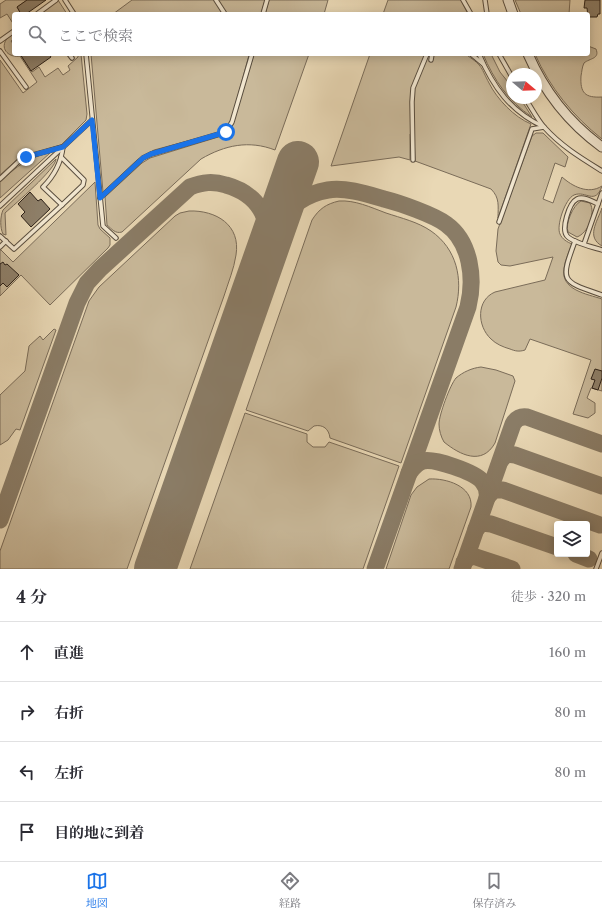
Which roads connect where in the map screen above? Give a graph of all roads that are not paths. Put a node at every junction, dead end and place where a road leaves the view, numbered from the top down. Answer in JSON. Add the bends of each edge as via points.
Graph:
{"nodes":[{"id":1,"x":56,"y":0,"type":"edge"},
{"id":2,"x":65,"y":0,"type":"edge"},
{"id":3,"x":216,"y":0,"type":"edge"},
{"id":4,"x":268,"y":0,"type":"edge"},
{"id":5,"x":463,"y":0,"type":"edge"},
{"id":6,"x":484,"y":0,"type":"edge"},
{"id":7,"x":508,"y":0,"type":"edge"},
{"id":8,"x":40,"y":12,"type":"edge"},
{"id":9,"x":73,"y":12,"type":"edge"},
{"id":10,"x":224,"y":12,"type":"edge"},
{"id":11,"x":265,"y":12,"type":"edge"},
{"id":12,"x":471,"y":12,"type":"edge"},
{"id":13,"x":487,"y":12,"type":"edge"},
{"id":14,"x":512,"y":12,"type":"edge"},
{"id":15,"x":12,"y":32,"type":"edge"},
{"id":16,"x":0,"y":41,"type":"edge"},
{"id":17,"x":0,"y":51,"type":"edge"},
{"id":18,"x":86,"y":56,"type":"edge"},
{"id":19,"x":251,"y":56,"type":"edge"},
{"id":20,"x":426,"y":56,"type":"edge"},
{"id":21,"x":432,"y":56,"type":"edge"},
{"id":22,"x":474,"y":56,"type":"edge"},
{"id":23,"x":481,"y":56,"type":"edge"},
{"id":24,"x":500,"y":56,"type":"edge"},
{"id":25,"x":529,"y":56,"type":"edge"},
{"id":26,"x":431,"y":60,"type":"dead end"},
{"id":27,"x":485,"y":66,"type":"junction"},
{"id":28,"x":507,"y":68,"type":"edge"},
{"id":29,"x":26,"y":87,"type":"dead end"},
{"id":30,"x":529,"y":104,"type":"edge"},
{"id":31,"x":92,"y":120,"type":"junction"},
{"id":32,"x":544,"y":127,"type":"junction"},
{"id":33,"x":63,"y":147,"type":"junction"},
{"id":34,"x":602,"y":147,"type":"edge"},
{"id":35,"x":61,"y":157,"type":"junction"},
{"id":36,"x":413,"y":160,"type":"dead end"},
{"id":37,"x":602,"y":171,"type":"edge"},
{"id":38,"x":0,"y":179,"type":"edge"},
{"id":39,"x":602,"y":193,"type":"edge"},
{"id":40,"x":100,"y":198,"type":"junction"},
{"id":41,"x":598,"y":204,"type":"junction"},
{"id":42,"x":62,"y":205,"type":"junction"},
{"id":43,"x":0,"y":206,"type":"edge"},
{"id":44,"x":499,"y":222,"type":"dead end"},
{"id":45,"x":0,"y":236,"type":"edge"},
{"id":46,"x":116,"y":238,"type":"dead end"},
{"id":47,"x":6,"y":241,"type":"junction"},
{"id":48,"x":576,"y":241,"type":"junction"},
{"id":49,"x":584,"y":244,"type":"junction"},
{"id":50,"x":0,"y":247,"type":"edge"},
{"id":51,"x":602,"y":250,"type":"edge"},
{"id":52,"x":602,"y":295,"type":"edge"},
{"id":53,"x":602,"y":553,"type":"edge"},
{"id":54,"x":596,"y":569,"type":"edge"}],
"edges":[{"from":1,"to":8,"type":"lane"},
{"from":2,"to":9,"type":"lane"},
{"from":3,"to":10,"type":"lane"},
{"from":4,"to":11,"type":"lane"},
{"from":5,"to":12,"type":"lane"},
{"from":6,"to":13,"type":"lane"},
{"from":7,"to":14,"type":"street"},
{"from":15,"to":16,"type":"lane"},
{"from":17,"to":29,"type":"lane"},
{"from":18,"to":31,"type":"lane"},
{"from":19,"to":40,"type":"lane","via":[[232,122],[226,132],[143,158]]},
{"from":20,"to":36,"type":"lane","via":[[413,88]]},
{"from":21,"to":26,"type":"lane"},
{"from":22,"to":27,"type":"lane"},
{"from":23,"to":27,"type":"lane"},
{"from":24,"to":28,"type":"lane"},
{"from":25,"to":34,"type":"street","via":[[541,81],[559,107]]},
{"from":27,"to":32,"type":"lane","via":[[499,92],[511,105],[531,121]]},
{"from":30,"to":32,"type":"lane"},
{"from":31,"to":33,"type":"lane"},
{"from":31,"to":40,"type":"lane"},
{"from":32,"to":37,"type":"lane","via":[[574,154]]},
{"from":32,"to":44,"type":"lane","via":[[532,129]]},
{"from":33,"to":35,"type":"lane"},
{"from":33,"to":38,"type":"lane","via":[[26,157]]},
{"from":33,"to":43,"type":"lane"},
{"from":35,"to":42,"type":"lane","via":[[58,168],[43,187]]},
{"from":35,"to":42,"type":"lane","via":[[84,180]]},
{"from":39,"to":41,"type":"lane"},
{"from":40,"to":46,"type":"lane","via":[[103,226]]},
{"from":41,"to":48,"type":"lane","via":[[580,198],[572,204],[564,227],[568,237]]},
{"from":41,"to":49,"type":"lane"},
{"from":42,"to":47,"type":"lane","via":[[14,249]]},
{"from":45,"to":47,"type":"lane"},
{"from":47,"to":50,"type":"lane"},
{"from":48,"to":49,"type":"lane"},
{"from":48,"to":52,"type":"lane","via":[[566,266],[566,275],[575,286]]},
{"from":49,"to":51,"type":"lane"},
{"from":53,"to":54,"type":"lane"}]}
